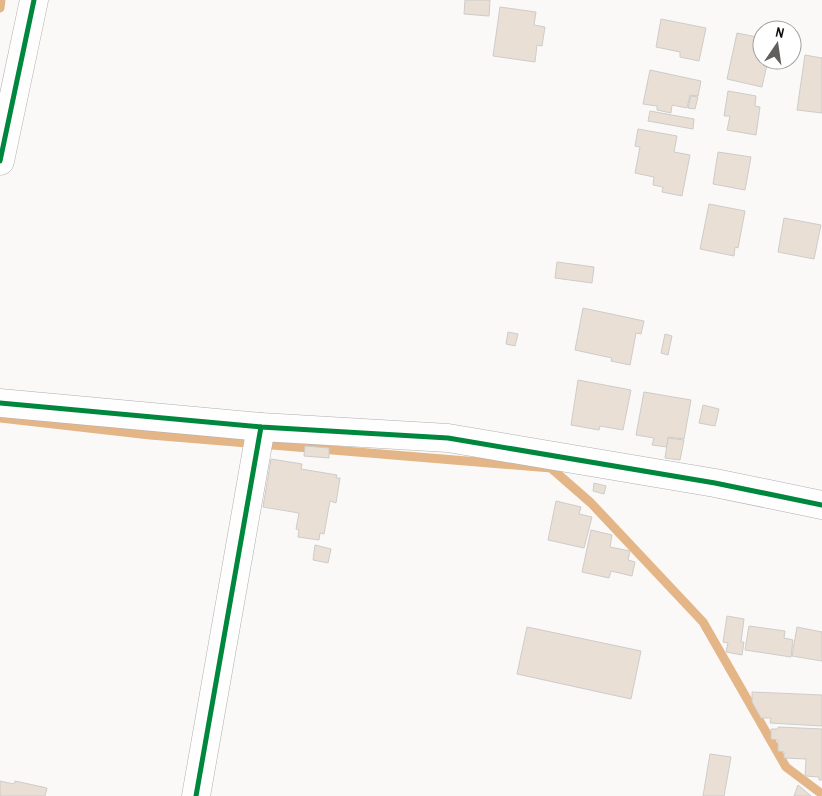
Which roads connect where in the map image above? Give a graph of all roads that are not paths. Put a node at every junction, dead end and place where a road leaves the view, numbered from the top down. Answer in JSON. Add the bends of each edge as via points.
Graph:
{"nodes":[{"id":1,"x":34,"y":0,"type":"edge"},
{"id":2,"x":0,"y":161,"type":"edge"},
{"id":3,"x":0,"y":403,"type":"edge"},
{"id":4,"x":261,"y":427,"type":"junction"},
{"id":5,"x":822,"y":505,"type":"edge"},
{"id":6,"x":196,"y":796,"type":"edge"}],
"edges":[{"from":1,"to":2,"type":"street"},
{"from":3,"to":4,"type":"street"},
{"from":4,"to":5,"type":"street","via":[[448,438],[716,483]]},
{"from":4,"to":6,"type":"street"}]}
